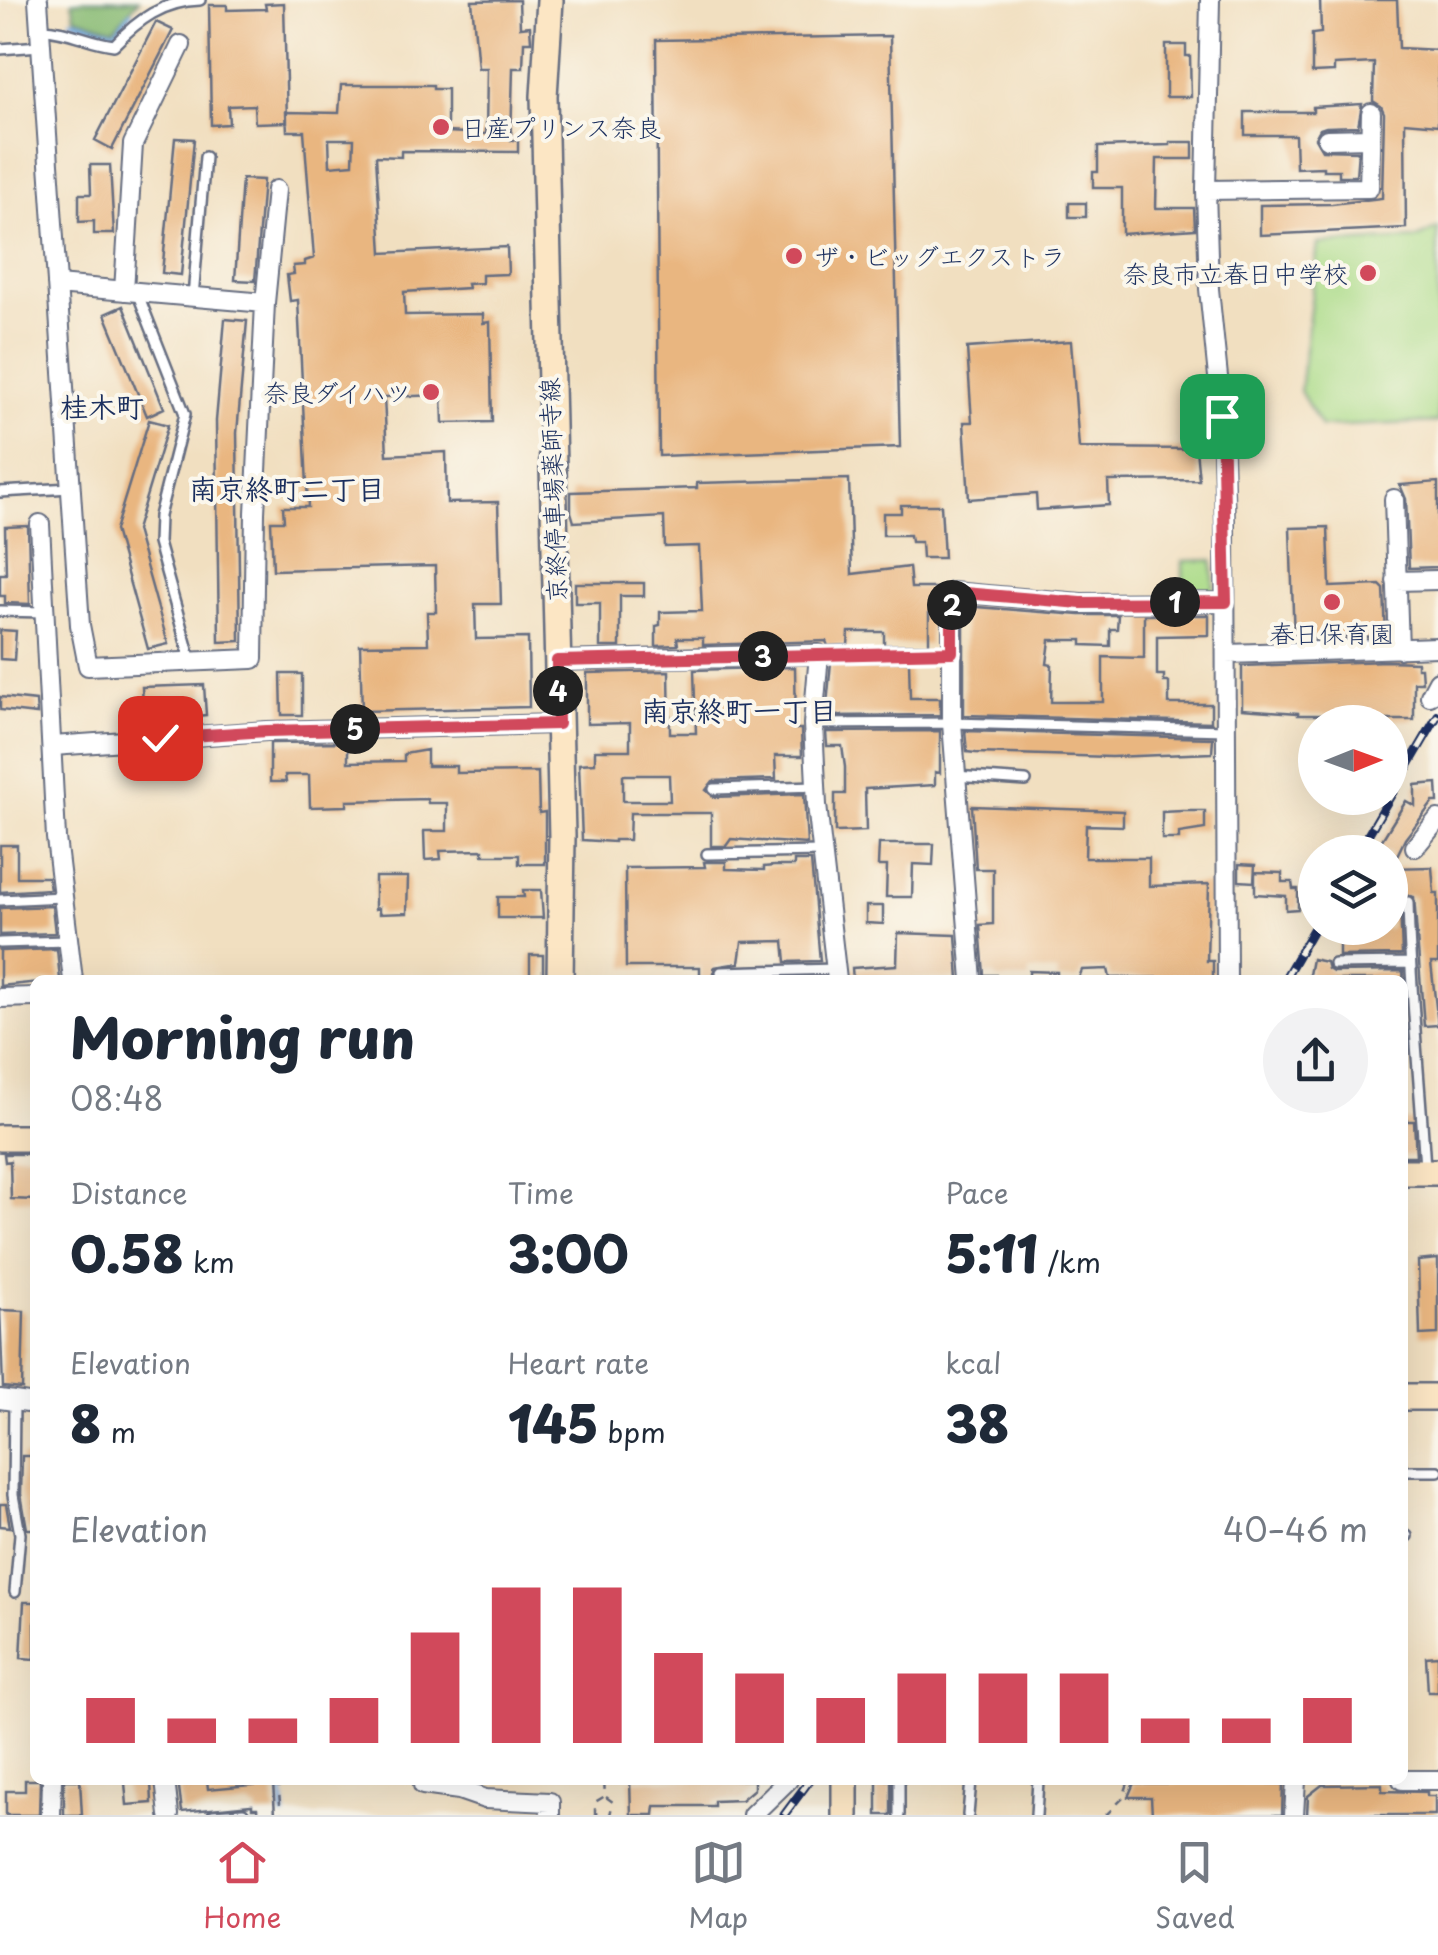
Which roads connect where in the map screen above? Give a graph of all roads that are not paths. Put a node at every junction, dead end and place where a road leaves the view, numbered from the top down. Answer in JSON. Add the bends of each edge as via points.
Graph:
{"nodes":[{"id":1,"x":38,"y":0,"type":"edge"},
{"id":2,"x":200,"y":0,"type":"edge"},
{"id":3,"x":550,"y":0,"type":"edge"},
{"id":4,"x":1210,"y":0,"type":"edge"},
{"id":5,"x":40,"y":37,"type":"junction"},
{"id":6,"x":181,"y":45,"type":"dead end"},
{"id":7,"x":0,"y":49,"type":"edge"},
{"id":8,"x":1370,"y":113,"type":"dead end"},
{"id":9,"x":1328,"y":138,"type":"dead end"},
{"id":10,"x":1370,"y":138,"type":"junction"},
{"id":11,"x":205,"y":157,"type":"dead end"},
{"id":12,"x":276,"y":190,"type":"dead end"},
{"id":13,"x":1206,"y":190,"type":"junction"},
{"id":14,"x":57,"y":285,"type":"junction"},
{"id":15,"x":130,"y":292,"type":"junction"},
{"id":16,"x":193,"y":297,"type":"junction"},
{"id":17,"x":265,"y":303,"type":"junction"},
{"id":18,"x":71,"y":488,"type":"junction"},
{"id":19,"x":0,"y":492,"type":"edge"},
{"id":20,"x":1394,"y":499,"type":"dead end"},
{"id":21,"x":40,"y":524,"type":"dead end"},
{"id":22,"x":1438,"y":580,"type":"edge"},
{"id":23,"x":1396,"y":581,"type":"junction"},
{"id":24,"x":1226,"y":602,"type":"junction"},
{"id":25,"x":0,"y":611,"type":"edge"},
{"id":26,"x":47,"y":612,"type":"junction"},
{"id":27,"x":1438,"y":648,"type":"edge"},
{"id":28,"x":1399,"y":649,"type":"junction"},
{"id":29,"x":952,"y":652,"type":"junction"},
{"id":30,"x":819,"y":654,"type":"junction"},
{"id":31,"x":1228,"y":654,"type":"junction"},
{"id":32,"x":192,"y":661,"type":"junction"},
{"id":33,"x":557,"y":661,"type":"junction"},
{"id":34,"x":558,"y":724,"type":"junction"},
{"id":35,"x":813,"y":724,"type":"junction"},
{"id":36,"x":952,"y":724,"type":"junction"},
{"id":37,"x":1226,"y":730,"type":"junction"},
{"id":38,"x":53,"y":746,"type":"junction"},
{"id":39,"x":955,"y":776,"type":"junction"},
{"id":40,"x":1026,"y":781,"type":"dead end"},
{"id":41,"x":816,"y":786,"type":"junction"},
{"id":42,"x":714,"y":789,"type":"dead end"},
{"id":43,"x":1438,"y":819,"type":"edge"},
{"id":44,"x":1415,"y":847,"type":"dead end"},
{"id":45,"x":822,"y":852,"type":"junction"},
{"id":46,"x":707,"y":854,"type":"dead end"},
{"id":47,"x":65,"y":897,"type":"junction"},
{"id":48,"x":0,"y":900,"type":"edge"},
{"id":49,"x":1408,"y":902,"type":"dead end"},
{"id":50,"x":70,"y":942,"type":"junction"},
{"id":51,"x":0,"y":943,"type":"edge"},
{"id":52,"x":1334,"y":964,"type":"dead end"},
{"id":53,"x":1410,"y":964,"type":"junction"},
{"id":54,"x":721,"y":972,"type":"dead end"},
{"id":55,"x":837,"y":974,"type":"edge"},
{"id":56,"x":73,"y":975,"type":"edge"},
{"id":57,"x":560,"y":975,"type":"edge"},
{"id":58,"x":972,"y":975,"type":"edge"},
{"id":59,"x":1226,"y":975,"type":"edge"},
{"id":60,"x":30,"y":997,"type":"edge"},
{"id":61,"x":0,"y":998,"type":"edge"},
{"id":62,"x":0,"y":1138,"type":"edge"},
{"id":63,"x":30,"y":1138,"type":"edge"},
{"id":64,"x":1422,"y":1172,"type":"edge"},
{"id":65,"x":1408,"y":1397,"type":"edge"},
{"id":66,"x":1438,"y":1397,"type":"edge"},
{"id":67,"x":7,"y":1400,"type":"edge"},
{"id":68,"x":1408,"y":1471,"type":"edge"},
{"id":69,"x":1438,"y":1471,"type":"edge"},
{"id":70,"x":15,"y":1592,"type":"dead end"},
{"id":71,"x":1408,"y":1780,"type":"edge"},
{"id":72,"x":1438,"y":1780,"type":"edge"},
{"id":73,"x":52,"y":1785,"type":"edge"},
{"id":74,"x":166,"y":1785,"type":"edge"},
{"id":75,"x":423,"y":1785,"type":"edge"},
{"id":76,"x":780,"y":1785,"type":"edge"},
{"id":77,"x":846,"y":1785,"type":"edge"},
{"id":78,"x":899,"y":1785,"type":"edge"},
{"id":79,"x":970,"y":1785,"type":"edge"},
{"id":80,"x":1038,"y":1785,"type":"edge"},
{"id":81,"x":1296,"y":1785,"type":"edge"},
{"id":82,"x":243,"y":1813,"type":"edge"},
{"id":83,"x":52,"y":1815,"type":"edge"},
{"id":84,"x":169,"y":1815,"type":"edge"},
{"id":85,"x":213,"y":1815,"type":"edge"},
{"id":86,"x":550,"y":1815,"type":"edge"},
{"id":87,"x":752,"y":1815,"type":"edge"},
{"id":88,"x":845,"y":1815,"type":"edge"},
{"id":89,"x":899,"y":1815,"type":"edge"},
{"id":90,"x":968,"y":1815,"type":"edge"},
{"id":91,"x":1036,"y":1815,"type":"edge"},
{"id":92,"x":1294,"y":1815,"type":"edge"}],
"edges":[{"from":1,"to":5,"type":"street"},
{"from":2,"to":5,"type":"lane","via":[[141,18],[114,45],[62,29]]},
{"from":3,"to":33,"type":"main road","name":"京終停車場薬師寺線","via":[[544,96]]},
{"from":4,"to":13,"type":"street"},
{"from":5,"to":7,"type":"lane"},
{"from":5,"to":14,"type":"street"},
{"from":6,"to":15,"type":"street","via":[[133,144]]},
{"from":8,"to":10,"type":"street"},
{"from":9,"to":10,"type":"street"},
{"from":10,"to":13,"type":"street","via":[[1369,188]]},
{"from":11,"to":16,"type":"lane"},
{"from":12,"to":17,"type":"street"},
{"from":13,"to":24,"type":"street","via":[[1222,416]]},
{"from":14,"to":15,"type":"street"},
{"from":14,"to":18,"type":"street"},
{"from":15,"to":16,"type":"street"},
{"from":15,"to":32,"type":"lane","via":[[185,414],[158,544]]},
{"from":16,"to":17,"type":"street"},
{"from":17,"to":32,"type":"street","via":[[253,659]]},
{"from":18,"to":19,"type":"lane"},
{"from":18,"to":32,"type":"street","via":[[88,666]]},
{"from":20,"to":23,"type":"street"},
{"from":21,"to":26,"type":"street"},
{"from":22,"to":23,"type":"street"},
{"from":23,"to":28,"type":"street"},
{"from":24,"to":29,"type":"street","via":[[1081,603],[952,592]]},
{"from":24,"to":31,"type":"street"},
{"from":25,"to":26,"type":"lane"},
{"from":26,"to":38,"type":"street"},
{"from":27,"to":28,"type":"street"},
{"from":28,"to":31,"type":"street"},
{"from":29,"to":30,"type":"lane"},
{"from":29,"to":36,"type":"street"},
{"from":30,"to":33,"type":"street"},
{"from":30,"to":35,"type":"street"},
{"from":31,"to":37,"type":"street"},
{"from":33,"to":34,"type":"main road","name":"京終停車場薬師寺線"},
{"from":34,"to":38,"type":"street","via":[[267,731]]},
{"from":34,"to":57,"type":"main road","name":"京終停車場薬師寺線"},
{"from":35,"to":36,"type":"lane"},
{"from":35,"to":41,"type":"street"},
{"from":36,"to":37,"type":"lane"},
{"from":36,"to":39,"type":"street"},
{"from":37,"to":59,"type":"street"},
{"from":38,"to":47,"type":"street"},
{"from":39,"to":40,"type":"lane"},
{"from":39,"to":58,"type":"street"},
{"from":41,"to":42,"type":"lane"},
{"from":41,"to":45,"type":"street"},
{"from":43,"to":44,"type":"street"},
{"from":45,"to":46,"type":"lane"},
{"from":45,"to":55,"type":"street"},
{"from":47,"to":48,"type":"lane"},
{"from":47,"to":50,"type":"street"},
{"from":49,"to":53,"type":"lane"},
{"from":50,"to":51,"type":"lane"},
{"from":50,"to":56,"type":"street"},
{"from":52,"to":53,"type":"lane"},
{"from":53,"to":64,"type":"lane"},
{"from":54,"to":55,"type":"lane"},
{"from":60,"to":61,"type":"street"},
{"from":62,"to":63,"type":"main road"},
{"from":65,"to":66,"type":"main road"},
{"from":67,"to":70,"type":"lane","via":[[20,1534]]},
{"from":68,"to":69,"type":"lane"},
{"from":71,"to":72,"type":"street"},
{"from":73,"to":83,"type":"street"},
{"from":74,"to":84,"type":"street"},
{"from":75,"to":86,"type":"street","via":[[550,1802]]},
{"from":76,"to":87,"type":"street"},
{"from":77,"to":88,"type":"main road"},
{"from":78,"to":89,"type":"lane"},
{"from":79,"to":90,"type":"lane"},
{"from":80,"to":91,"type":"lane"},
{"from":81,"to":92,"type":"street"},
{"from":82,"to":85,"type":"lane"}]}
